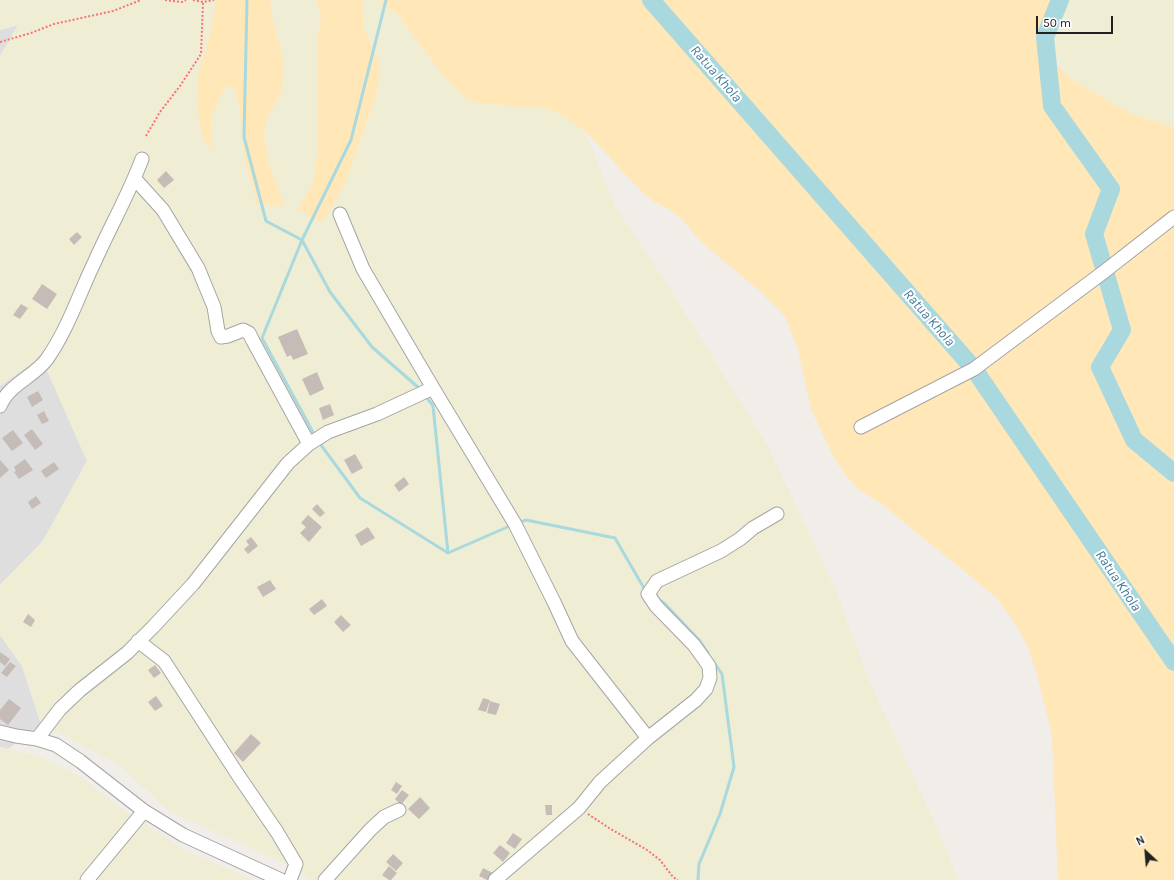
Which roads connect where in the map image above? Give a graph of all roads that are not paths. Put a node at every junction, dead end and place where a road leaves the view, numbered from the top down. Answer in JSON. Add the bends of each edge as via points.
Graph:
{"nodes":[{"id":1,"x":142,"y":159,"type":"dead end"},
{"id":2,"x":135,"y":179,"type":"junction"},
{"id":3,"x":340,"y":214,"type":"dead end"},
{"id":4,"x":1174,"y":217,"type":"edge"},
{"id":5,"x":433,"y":388,"type":"junction"},
{"id":6,"x":0,"y":406,"type":"edge"},
{"id":7,"x":861,"y":427,"type":"dead end"},
{"id":8,"x":309,"y":444,"type":"junction"},
{"id":9,"x":777,"y":514,"type":"dead end"},
{"id":10,"x":138,"y":641,"type":"junction"},
{"id":11,"x":0,"y":732,"type":"edge"},
{"id":12,"x":648,"y":738,"type":"junction"},
{"id":13,"x":37,"y":739,"type":"junction"},
{"id":14,"x":399,"y":810,"type":"dead end"},
{"id":15,"x":144,"y":811,"type":"junction"},
{"id":16,"x":87,"y":880,"type":"edge"},
{"id":17,"x":281,"y":880,"type":"edge"},
{"id":18,"x":290,"y":880,"type":"edge"},
{"id":19,"x":325,"y":880,"type":"edge"},
{"id":20,"x":495,"y":880,"type":"edge"}],
"edges":[{"from":1,"to":2,"type":"street"},
{"from":2,"to":6,"type":"street","via":[[63,333],[46,361],[12,388]]},
{"from":2,"to":8,"type":"street","via":[[163,210],[198,268],[214,306],[221,337],[243,330],[249,333]]},
{"from":3,"to":5,"type":"street","via":[[363,268]]},
{"from":4,"to":7,"type":"street","via":[[974,369]]},
{"from":5,"to":8,"type":"street","via":[[377,414],[328,432]]},
{"from":5,"to":12,"type":"street","via":[[515,524],[572,641]]},
{"from":8,"to":10,"type":"street","via":[[288,463],[193,584]]},
{"from":9,"to":12,"type":"street","via":[[720,551],[656,581],[648,594],[656,606],[694,645],[708,666],[710,678],[706,689],[696,700]]},
{"from":10,"to":13,"type":"street","via":[[60,709]]},
{"from":10,"to":18,"type":"street","via":[[164,661],[277,832],[296,864]]},
{"from":11,"to":13,"type":"street"},
{"from":12,"to":20,"type":"street","via":[[600,782],[579,808]]},
{"from":13,"to":15,"type":"street","via":[[56,745],[80,761]]},
{"from":14,"to":19,"type":"street","via":[[370,830]]},
{"from":15,"to":16,"type":"street"},
{"from":15,"to":17,"type":"street","via":[[183,836]]}]}
